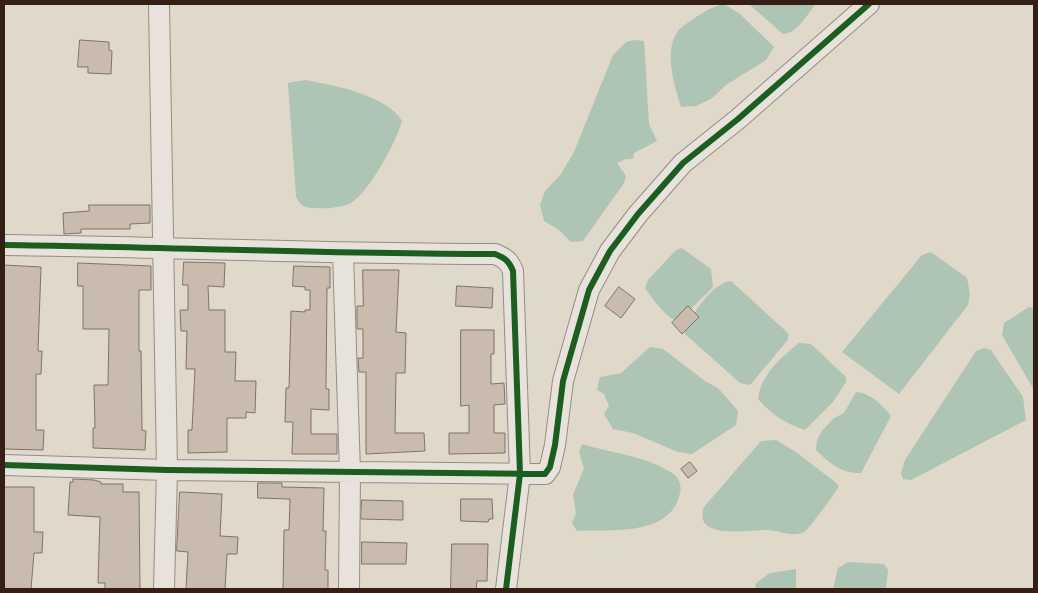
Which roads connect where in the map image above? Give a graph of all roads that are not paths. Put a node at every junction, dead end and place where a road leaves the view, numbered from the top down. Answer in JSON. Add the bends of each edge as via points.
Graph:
{"nodes":[{"id":1,"x":159,"y":4,"type":"edge"},
{"id":2,"x":868,"y":4,"type":"edge"},
{"id":3,"x":4,"y":245,"type":"edge"},
{"id":4,"x":163,"y":247,"type":"junction"},
{"id":5,"x":343,"y":254,"type":"junction"},
{"id":6,"x":4,"y":465,"type":"edge"},
{"id":7,"x":167,"y":470,"type":"junction"},
{"id":8,"x":350,"y":472,"type":"junction"},
{"id":9,"x":520,"y":474,"type":"junction"},
{"id":10,"x":164,"y":589,"type":"edge"},
{"id":11,"x":349,"y":589,"type":"edge"},
{"id":12,"x":506,"y":589,"type":"edge"}],
"edges":[{"from":1,"to":4,"type":"street"},
{"from":2,"to":9,"type":"street","via":[[683,163],[610,250],[589,290],[565,372],[550,467],[546,474]]},
{"from":3,"to":4,"type":"street"},
{"from":4,"to":5,"type":"street"},
{"from":4,"to":7,"type":"street"},
{"from":5,"to":8,"type":"street"},
{"from":5,"to":9,"type":"street","via":[[495,254],[510,263],[514,271]]},
{"from":6,"to":7,"type":"street"},
{"from":7,"to":8,"type":"street"},
{"from":7,"to":10,"type":"street"},
{"from":8,"to":9,"type":"street"},
{"from":8,"to":11,"type":"street"},
{"from":9,"to":12,"type":"street"}]}
